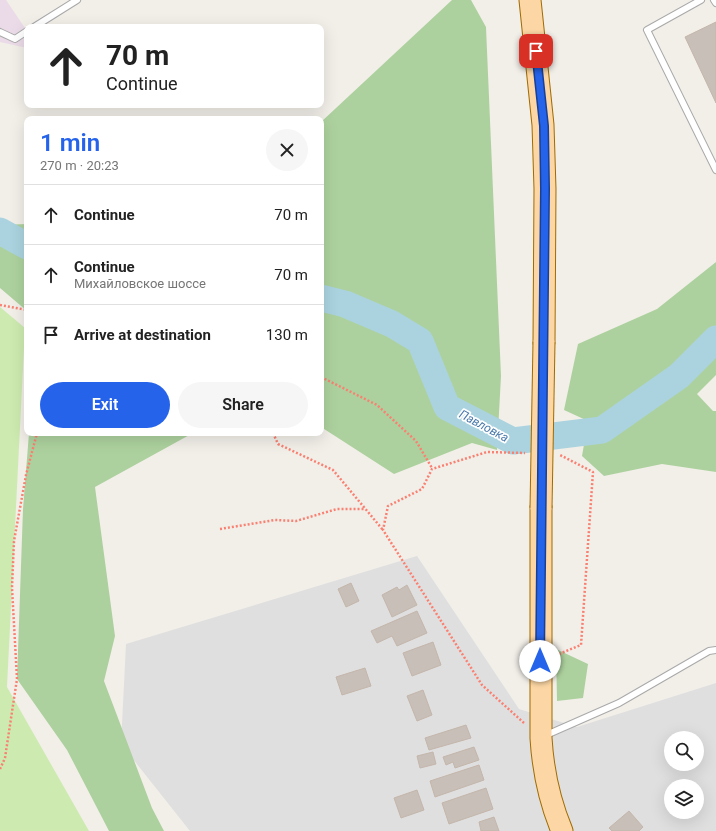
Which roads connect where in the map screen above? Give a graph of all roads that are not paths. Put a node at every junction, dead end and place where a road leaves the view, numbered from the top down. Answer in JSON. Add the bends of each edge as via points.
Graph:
{"nodes":[{"id":1,"x":77,"y":0,"type":"edge"},
{"id":2,"x":530,"y":0,"type":"edge"},
{"id":3,"x":701,"y":0,"type":"edge"},
{"id":4,"x":714,"y":0,"type":"edge"},
{"id":5,"x":716,"y":3,"type":"edge"},
{"id":6,"x":39,"y":24,"type":"edge"},
{"id":7,"x":0,"y":32,"type":"edge"},
{"id":8,"x":24,"y":33,"type":"edge"},
{"id":9,"x":716,"y":170,"type":"edge"},
{"id":10,"x":716,"y":650,"type":"edge"},
{"id":11,"x":541,"y":738,"type":"junction"},
{"id":12,"x":562,"y":831,"type":"edge"}],
"edges":[{"from":1,"to":6,"type":"lane"},
{"from":2,"to":11,"type":"main road","bridge":true,"via":[[544,126],[545,189]]},
{"from":3,"to":9,"type":"lane","via":[[647,30]]},
{"from":4,"to":5,"type":"lane"},
{"from":7,"to":8,"type":"lane","via":[[15,39]]},
{"from":10,"to":11,"type":"lane","via":[[619,703]]},
{"from":11,"to":12,"type":"main road","via":[[549,798]]}]}
